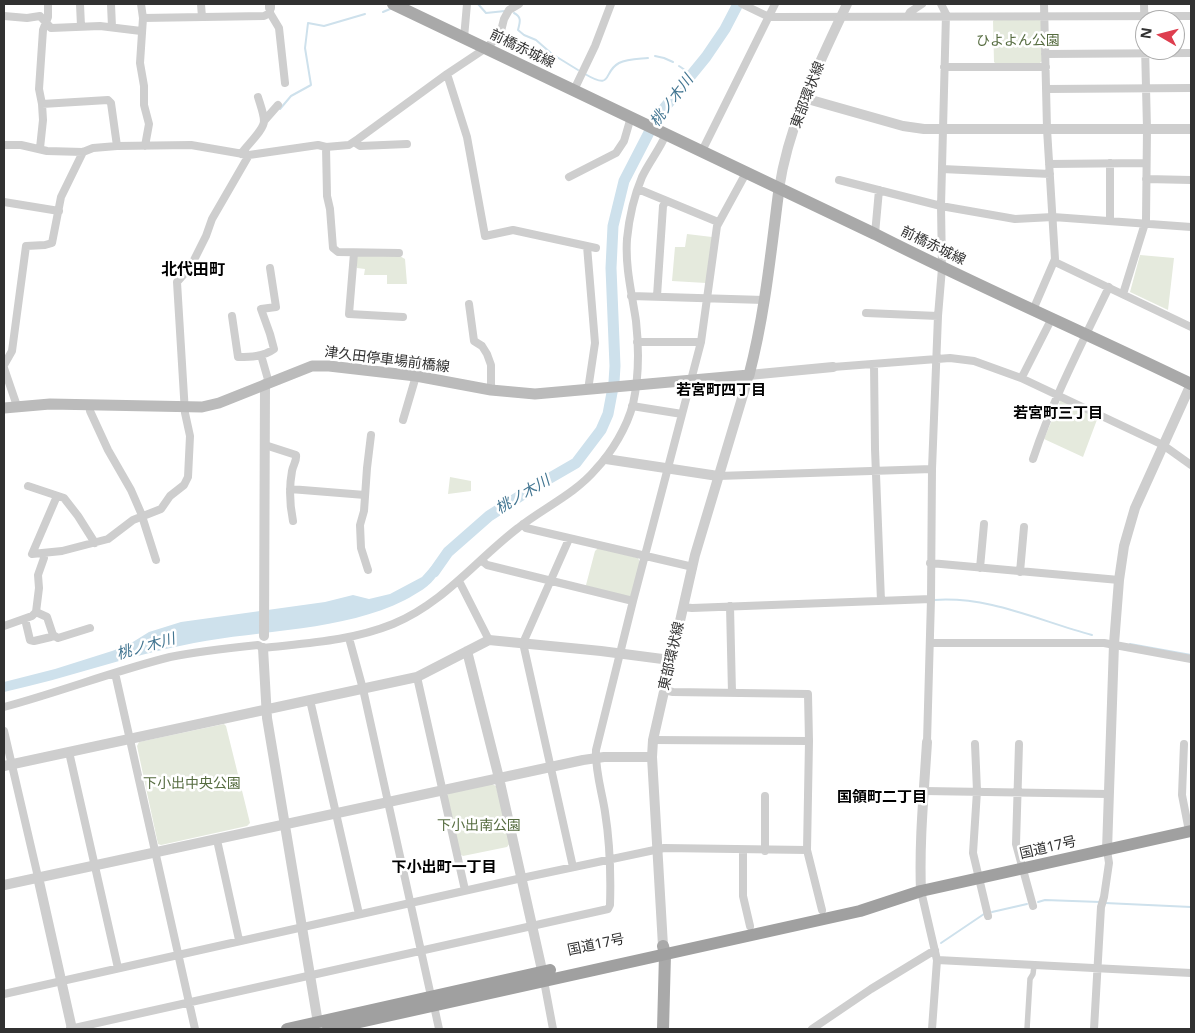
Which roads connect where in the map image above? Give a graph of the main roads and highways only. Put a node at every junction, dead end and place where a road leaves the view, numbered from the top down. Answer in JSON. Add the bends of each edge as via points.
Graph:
{"nodes":[{"id":1,"x":393,"y":4,"type":"edge"},
{"id":2,"x":779,"y":189,"type":"junction"},
{"id":3,"x":1191,"y":384,"type":"edge"},
{"id":4,"x":4,"y":408,"type":"edge"},
{"id":5,"x":1190,"y":831,"type":"edge"},
{"id":6,"x":916,"y":892,"type":"junction"},
{"id":7,"x":664,"y":950,"type":"junction"},
{"id":8,"x":321,"y":1027,"type":"edge"},
{"id":9,"x":287,"y":1029,"type":"edge"},
{"id":10,"x":663,"y":1029,"type":"edge"}],
"edges":[{"from":1,"to":2,"type":"main road","name":"前橋赤城線"},
{"from":2,"to":3,"type":"main road","name":"前橋赤城線"},
{"from":2,"to":4,"type":"main road","name":"津久田停車場前橋線","via":[[764,300],[749,375],[535,394],[491,390],[416,376],[312,366],[202,407],[89,404]]},
{"from":5,"to":6,"type":"highway","name":"国道17号"},
{"from":6,"to":7,"type":"highway","name":"国道17号","via":[[750,926]]},
{"from":6,"to":7,"type":"highway","name":"国道17号","via":[[860,911]]},
{"from":7,"to":8,"type":"highway","name":"国道17号"},
{"from":7,"to":10,"type":"main road"},
{"from":8,"to":9,"type":"highway","name":"国道17号"}]}
